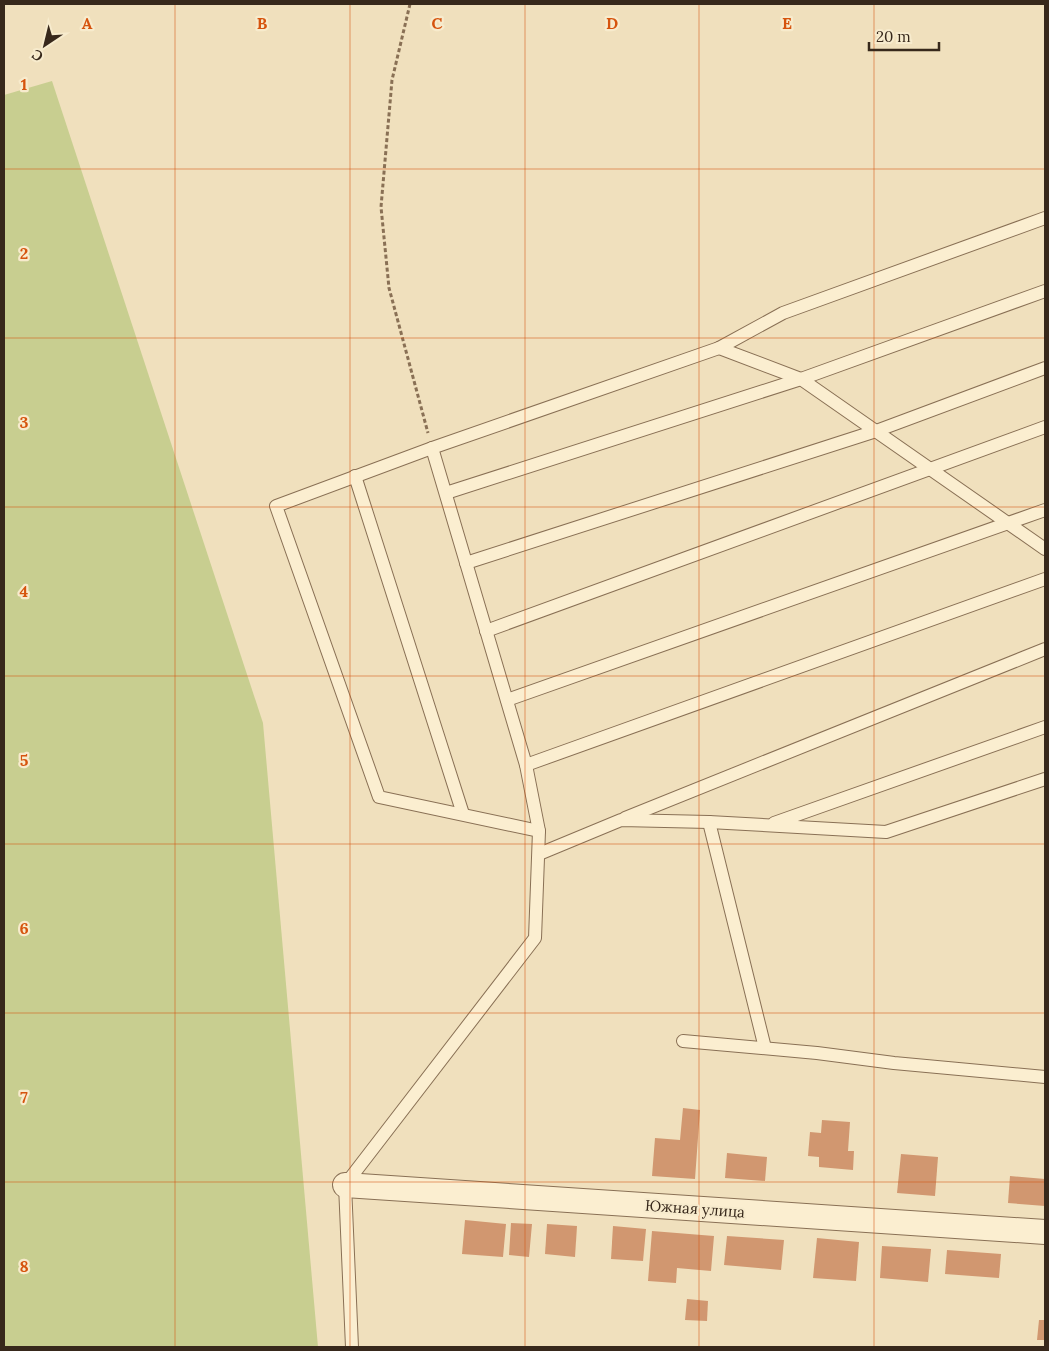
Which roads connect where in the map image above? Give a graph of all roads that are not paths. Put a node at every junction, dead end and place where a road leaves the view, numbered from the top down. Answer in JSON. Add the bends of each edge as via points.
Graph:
{"nodes":[{"id":1,"x":1045,"y":218,"type":"edge"},
{"id":2,"x":1045,"y":291,"type":"edge"},
{"id":3,"x":720,"y":348,"type":"junction"},
{"id":4,"x":1045,"y":368,"type":"edge"},
{"id":5,"x":801,"y":379,"type":"junction"},
{"id":6,"x":1045,"y":427,"type":"edge"},
{"id":7,"x":876,"y":431,"type":"junction"},
{"id":8,"x":432,"y":448,"type":"junction"},
{"id":9,"x":928,"y":468,"type":"junction"},
{"id":10,"x":356,"y":476,"type":"junction"},
{"id":11,"x":446,"y":493,"type":"junction"},
{"id":12,"x":1045,"y":510,"type":"edge"},
{"id":13,"x":1008,"y":523,"type":"junction"},
{"id":14,"x":1045,"y":549,"type":"edge"},
{"id":15,"x":466,"y":563,"type":"junction"},
{"id":16,"x":1045,"y":579,"type":"edge"},
{"id":17,"x":486,"y":631,"type":"junction"},
{"id":18,"x":1045,"y":649,"type":"edge"},
{"id":19,"x":507,"y":700,"type":"junction"},
{"id":20,"x":1045,"y":726,"type":"edge"},
{"id":21,"x":526,"y":765,"type":"junction"},
{"id":22,"x":1045,"y":779,"type":"edge"},
{"id":23,"x":463,"y":814,"type":"junction"},
{"id":24,"x":621,"y":820,"type":"junction"},
{"id":25,"x":709,"y":822,"type":"junction"},
{"id":26,"x":768,"y":825,"type":"junction"},
{"id":27,"x":539,"y":831,"type":"junction"},
{"id":28,"x":538,"y":854,"type":"junction"},
{"id":29,"x":683,"y":1041,"type":"dead end"},
{"id":30,"x":764,"y":1048,"type":"junction"},
{"id":31,"x":1045,"y":1078,"type":"edge"},
{"id":32,"x":345,"y":1185,"type":"junction"},
{"id":33,"x":1045,"y":1232,"type":"edge"},
{"id":34,"x":352,"y":1347,"type":"edge"}],
"edges":[{"from":1,"to":3,"type":"lane","via":[[782,313]]},
{"from":2,"to":5,"type":"lane"},
{"from":3,"to":5,"type":"lane"},
{"from":3,"to":8,"type":"lane"},
{"from":4,"to":7,"type":"lane"},
{"from":5,"to":7,"type":"lane"},
{"from":5,"to":11,"type":"lane"},
{"from":6,"to":9,"type":"lane"},
{"from":7,"to":9,"type":"lane"},
{"from":7,"to":15,"type":"lane"},
{"from":8,"to":10,"type":"lane"},
{"from":8,"to":11,"type":"lane"},
{"from":9,"to":13,"type":"lane"},
{"from":9,"to":17,"type":"lane"},
{"from":10,"to":23,"type":"lane"},
{"from":10,"to":23,"type":"lane","via":[[276,506],[379,797]]},
{"from":11,"to":15,"type":"lane"},
{"from":12,"to":13,"type":"lane"},
{"from":13,"to":14,"type":"lane"},
{"from":13,"to":19,"type":"lane"},
{"from":15,"to":17,"type":"lane"},
{"from":16,"to":21,"type":"lane"},
{"from":17,"to":19,"type":"lane"},
{"from":18,"to":24,"type":"lane"},
{"from":19,"to":21,"type":"lane"},
{"from":20,"to":26,"type":"lane"},
{"from":21,"to":27,"type":"lane"},
{"from":22,"to":26,"type":"lane","via":[[886,832]]},
{"from":23,"to":27,"type":"lane"},
{"from":24,"to":25,"type":"lane"},
{"from":24,"to":28,"type":"lane"},
{"from":25,"to":26,"type":"lane"},
{"from":25,"to":30,"type":"lane"},
{"from":27,"to":28,"type":"lane"},
{"from":28,"to":32,"type":"lane","via":[[535,938]]},
{"from":29,"to":30,"type":"lane"},
{"from":30,"to":31,"type":"lane"},
{"from":32,"to":33,"type":"street","name":"Южная улица"},
{"from":32,"to":34,"type":"lane"}]}
